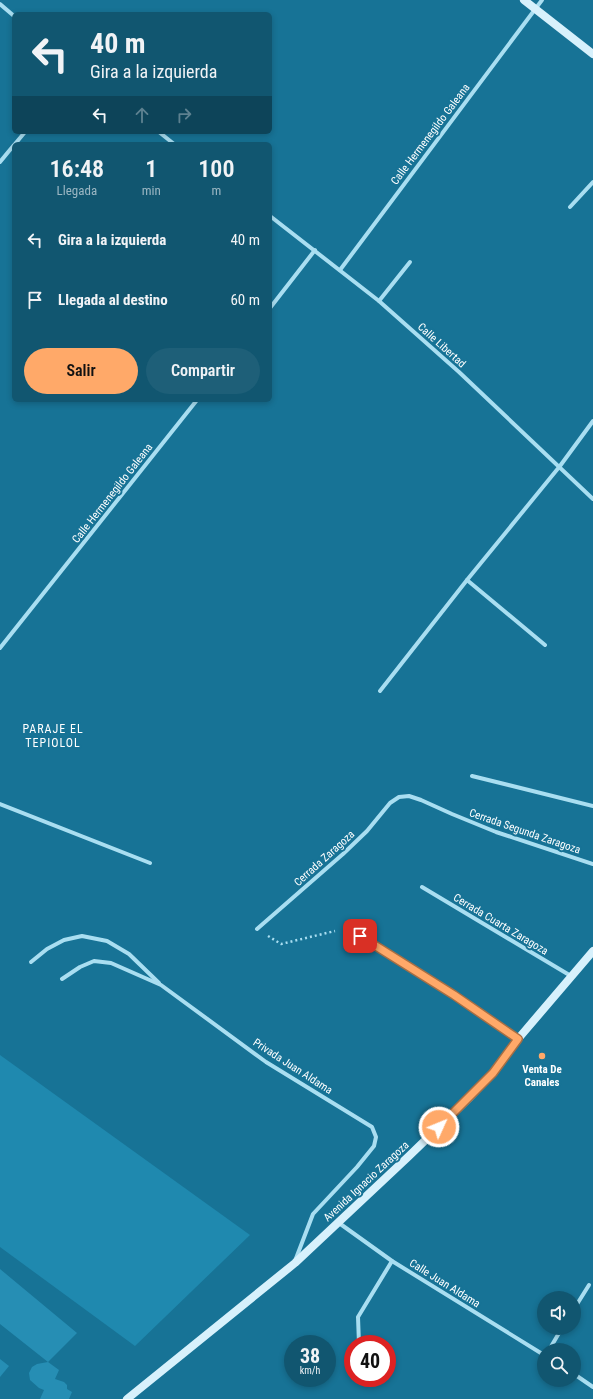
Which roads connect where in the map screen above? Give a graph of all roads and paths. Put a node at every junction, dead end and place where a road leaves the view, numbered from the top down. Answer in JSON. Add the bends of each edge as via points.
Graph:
{"nodes":[{"id":1,"x":524,"y":0,"type":"edge"},
{"id":2,"x":542,"y":0,"type":"edge"},
{"id":3,"x":0,"y":4,"type":"edge"},
{"id":4,"x":535,"y":8,"type":"junction"},
{"id":5,"x":12,"y":14,"type":"edge"},
{"id":6,"x":593,"y":54,"type":"edge"},
{"id":7,"x":23,"y":134,"type":"edge"},
{"id":8,"x":162,"y":134,"type":"edge"},
{"id":9,"x":17,"y":142,"type":"edge"},
{"id":10,"x":172,"y":142,"type":"edge"},
{"id":11,"x":12,"y":147,"type":"edge"},
{"id":12,"x":0,"y":162,"type":"edge"},
{"id":13,"x":593,"y":182,"type":"edge"},
{"id":14,"x":570,"y":207,"type":"dead end"},
{"id":15,"x":272,"y":218,"type":"edge"},
{"id":16,"x":315,"y":250,"type":"junction"},
{"id":17,"x":410,"y":262,"type":"dead end"},
{"id":18,"x":340,"y":270,"type":"junction"},
{"id":19,"x":379,"y":301,"type":"junction"},
{"id":20,"x":272,"y":305,"type":"edge"},
{"id":21,"x":195,"y":402,"type":"edge"},
{"id":22,"x":593,"y":421,"type":"edge"},
{"id":23,"x":560,"y":466,"type":"junction"},
{"id":24,"x":593,"y":499,"type":"edge"},
{"id":25,"x":467,"y":580,"type":"junction"},
{"id":26,"x":545,"y":645,"type":"dead end"},
{"id":27,"x":0,"y":648,"type":"edge"},
{"id":28,"x":380,"y":692,"type":"dead end"},
{"id":29,"x":472,"y":776,"type":"dead end"},
{"id":30,"x":399,"y":797,"type":"joint"},
{"id":31,"x":0,"y":804,"type":"edge"},
{"id":32,"x":593,"y":806,"type":"edge"},
{"id":33,"x":150,"y":863,"type":"dead end"},
{"id":34,"x":593,"y":864,"type":"edge"},
{"id":35,"x":422,"y":887,"type":"dead end"},
{"id":36,"x":346,"y":928,"type":"joint"},
{"id":37,"x":257,"y":929,"type":"dead end"},
{"id":38,"x":281,"y":944,"type":"dead end"},
{"id":39,"x":593,"y":951,"type":"edge"},
{"id":40,"x":31,"y":962,"type":"dead end"},
{"id":41,"x":572,"y":976,"type":"junction"},
{"id":42,"x":62,"y":979,"type":"dead end"},
{"id":43,"x":161,"y":985,"type":"junction"},
{"id":44,"x":518,"y":1039,"type":"junction"},
{"id":45,"x":338,"y":1222,"type":"junction"},
{"id":46,"x":392,"y":1261,"type":"junction"},
{"id":47,"x":294,"y":1263,"type":"junction"},
{"id":48,"x":589,"y":1285,"type":"dead end"},
{"id":49,"x":581,"y":1298,"type":"edge"},
{"id":50,"x":358,"y":1335,"type":"edge"},
{"id":51,"x":537,"y":1351,"type":"edge"},
{"id":52,"x":581,"y":1379,"type":"edge"},
{"id":53,"x":593,"y":1387,"type":"edge"},
{"id":54,"x":127,"y":1399,"type":"edge"}],
"edges":[{"from":1,"to":4,"type":"street"},
{"from":2,"to":4,"type":"street","name":"Calle Hermenegildo Galeana"},
{"from":3,"to":5,"type":"street"},
{"from":4,"to":6,"type":"street"},
{"from":4,"to":18,"type":"street","name":"Calle Hermenegildo Galeana"},
{"from":7,"to":9,"type":"street"},
{"from":8,"to":10,"type":"street"},
{"from":11,"to":12,"type":"street"},
{"from":13,"to":14,"type":"street"},
{"from":15,"to":16,"type":"street","name":"Calle Libertad"},
{"from":16,"to":18,"type":"street","name":"Calle Libertad"},
{"from":16,"to":20,"type":"street"},
{"from":17,"to":19,"type":"street"},
{"from":18,"to":19,"type":"street","name":"Calle Libertad"},
{"from":19,"to":23,"type":"street","name":"Calle Libertad"},
{"from":21,"to":27,"type":"street","name":"Calle Hermenegildo Galeana"},
{"from":22,"to":23,"type":"street"},
{"from":23,"to":24,"type":"street","name":"Calle Libertad"},
{"from":23,"to":25,"type":"street"},
{"from":25,"to":26,"type":"street"},
{"from":25,"to":28,"type":"street"},
{"from":29,"to":32,"type":"street"},
{"from":30,"to":34,"type":"street","name":"Cerrada Segunda Zaragoza","via":[[409,796],[421,800],[496,832]]},
{"from":30,"to":37,"type":"street","name":"Cerrada Zaragoza","via":[[390,803],[344,854]]},
{"from":31,"to":33,"type":"street"},
{"from":35,"to":41,"type":"street","name":"Cerrada Cuarta Zaragoza"},
{"from":36,"to":38,"type":"path"},
{"from":36,"to":44,"type":"street","via":[[454,995]]},
{"from":39,"to":41,"type":"street","name":"Avenida Ignacio Zaragoza"},
{"from":40,"to":43,"type":"street","via":[[64,940],[82,936],[107,940],[130,954]]},
{"from":41,"to":44,"type":"street","name":"Avenida Ignacio Zaragoza"},
{"from":42,"to":43,"type":"street","name":"Privada Juan Aldama","via":[[94,961],[111,963]]},
{"from":43,"to":47,"type":"street","name":"Privada Juan Aldama","via":[[266,1062],[372,1127],[376,1137],[374,1146],[313,1214]]},
{"from":44,"to":45,"type":"street","name":"Avenida Ignacio Zaragoza","via":[[493,1073],[470,1097]]},
{"from":45,"to":46,"type":"street","name":"Calle Juan Aldama"},
{"from":45,"to":47,"type":"street","name":"Avenida Ignacio Zaragoza"},
{"from":46,"to":50,"type":"street","via":[[358,1317]]},
{"from":46,"to":51,"type":"street","name":"Calle Juan Aldama"},
{"from":47,"to":54,"type":"street","name":"Avenida Ignacio Zaragoza"},
{"from":48,"to":49,"type":"street"},
{"from":52,"to":53,"type":"street"}]}
